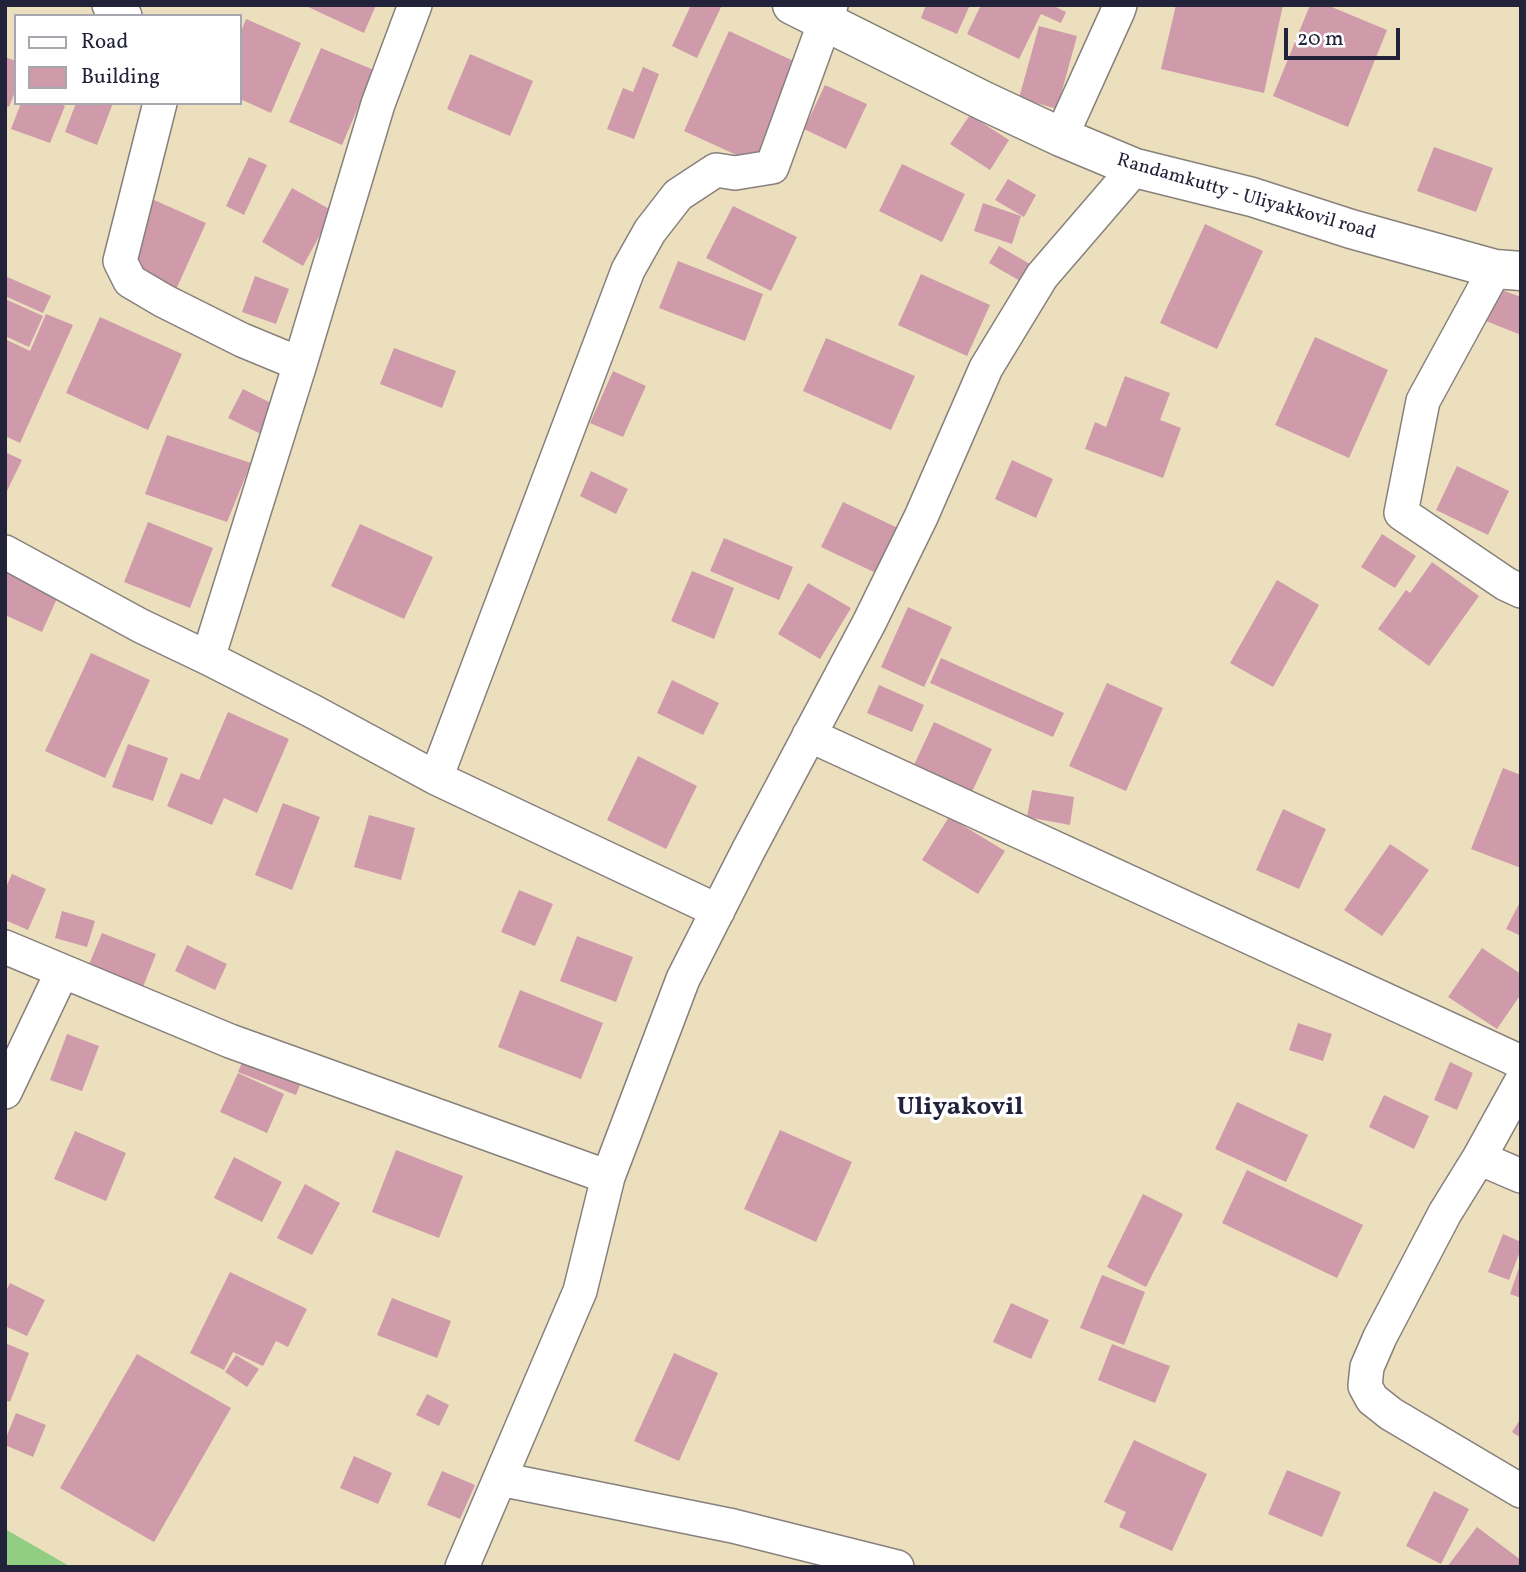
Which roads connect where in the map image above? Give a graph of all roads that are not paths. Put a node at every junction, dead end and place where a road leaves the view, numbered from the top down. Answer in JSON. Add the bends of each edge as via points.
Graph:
{"nodes":[{"id":1,"x":415,"y":5,"type":"edge"},
{"id":2,"x":1119,"y":5,"type":"edge"},
{"id":3,"x":816,"y":10,"type":"edge"},
{"id":4,"x":159,"y":105,"type":"edge"},
{"id":5,"x":1061,"y":137,"type":"junction"},
{"id":6,"x":1135,"y":168,"type":"junction"},
{"id":7,"x":1508,"y":270,"type":"edge"},
{"id":8,"x":300,"y":364,"type":"junction"},
{"id":9,"x":5,"y":552,"type":"edge"},
{"id":10,"x":1521,"y":591,"type":"edge"},
{"id":11,"x":208,"y":657,"type":"junction"},
{"id":12,"x":809,"y":735,"type":"junction"},
{"id":13,"x":436,"y":778,"type":"junction"},
{"id":14,"x":718,"y":911,"type":"junction"},
{"id":15,"x":5,"y":947,"type":"edge"},
{"id":16,"x":62,"y":972,"type":"junction"},
{"id":17,"x":1521,"y":1062,"type":"edge"},
{"id":18,"x":1521,"y":1082,"type":"edge"},
{"id":19,"x":5,"y":1092,"type":"edge"},
{"id":20,"x":1479,"y":1158,"type":"junction"},
{"id":21,"x":1521,"y":1176,"type":"edge"},
{"id":22,"x":608,"y":1177,"type":"junction"},
{"id":23,"x":500,"y":1479,"type":"junction"},
{"id":24,"x":1521,"y":1491,"type":"edge"},
{"id":25,"x":463,"y":1567,"type":"edge"},
{"id":26,"x":897,"y":1567,"type":"edge"}],
"edges":[{"from":1,"to":8,"type":"street","via":[[378,104]]},
{"from":2,"to":5,"type":"street"},
{"from":3,"to":5,"type":"street","name":"Randamkutty - Uliyakkovil road"},
{"from":3,"to":13,"type":"street","via":[[772,167],[735,173],[716,170],[678,195],[628,270]]},
{"from":4,"to":8,"type":"street","via":[[120,261],[130,281],[242,340]]},
{"from":5,"to":6,"type":"street","name":"Randamkutty - Uliyakkovil road"},
{"from":6,"to":7,"type":"street","name":"Randamkutty - Uliyakkovil road"},
{"from":6,"to":12,"type":"street","via":[[1042,276],[986,368],[921,517]]},
{"from":7,"to":10,"type":"street","via":[[1423,401],[1401,513]]},
{"from":8,"to":11,"type":"street"},
{"from":9,"to":11,"type":"street"},
{"from":11,"to":13,"type":"street"},
{"from":12,"to":14,"type":"street"},
{"from":12,"to":17,"type":"street"},
{"from":13,"to":14,"type":"street"},
{"from":14,"to":22,"type":"street","via":[[683,979]]},
{"from":15,"to":16,"type":"street"},
{"from":16,"to":19,"type":"street"},
{"from":16,"to":22,"type":"street","via":[[230,1041]]},
{"from":18,"to":20,"type":"street"},
{"from":20,"to":21,"type":"street"},
{"from":20,"to":24,"type":"street","via":[[1380,1337],[1364,1386],[1391,1414]]},
{"from":22,"to":23,"type":"street","via":[[580,1292]]},
{"from":23,"to":25,"type":"street"},
{"from":23,"to":26,"type":"street","via":[[733,1526]]}]}
